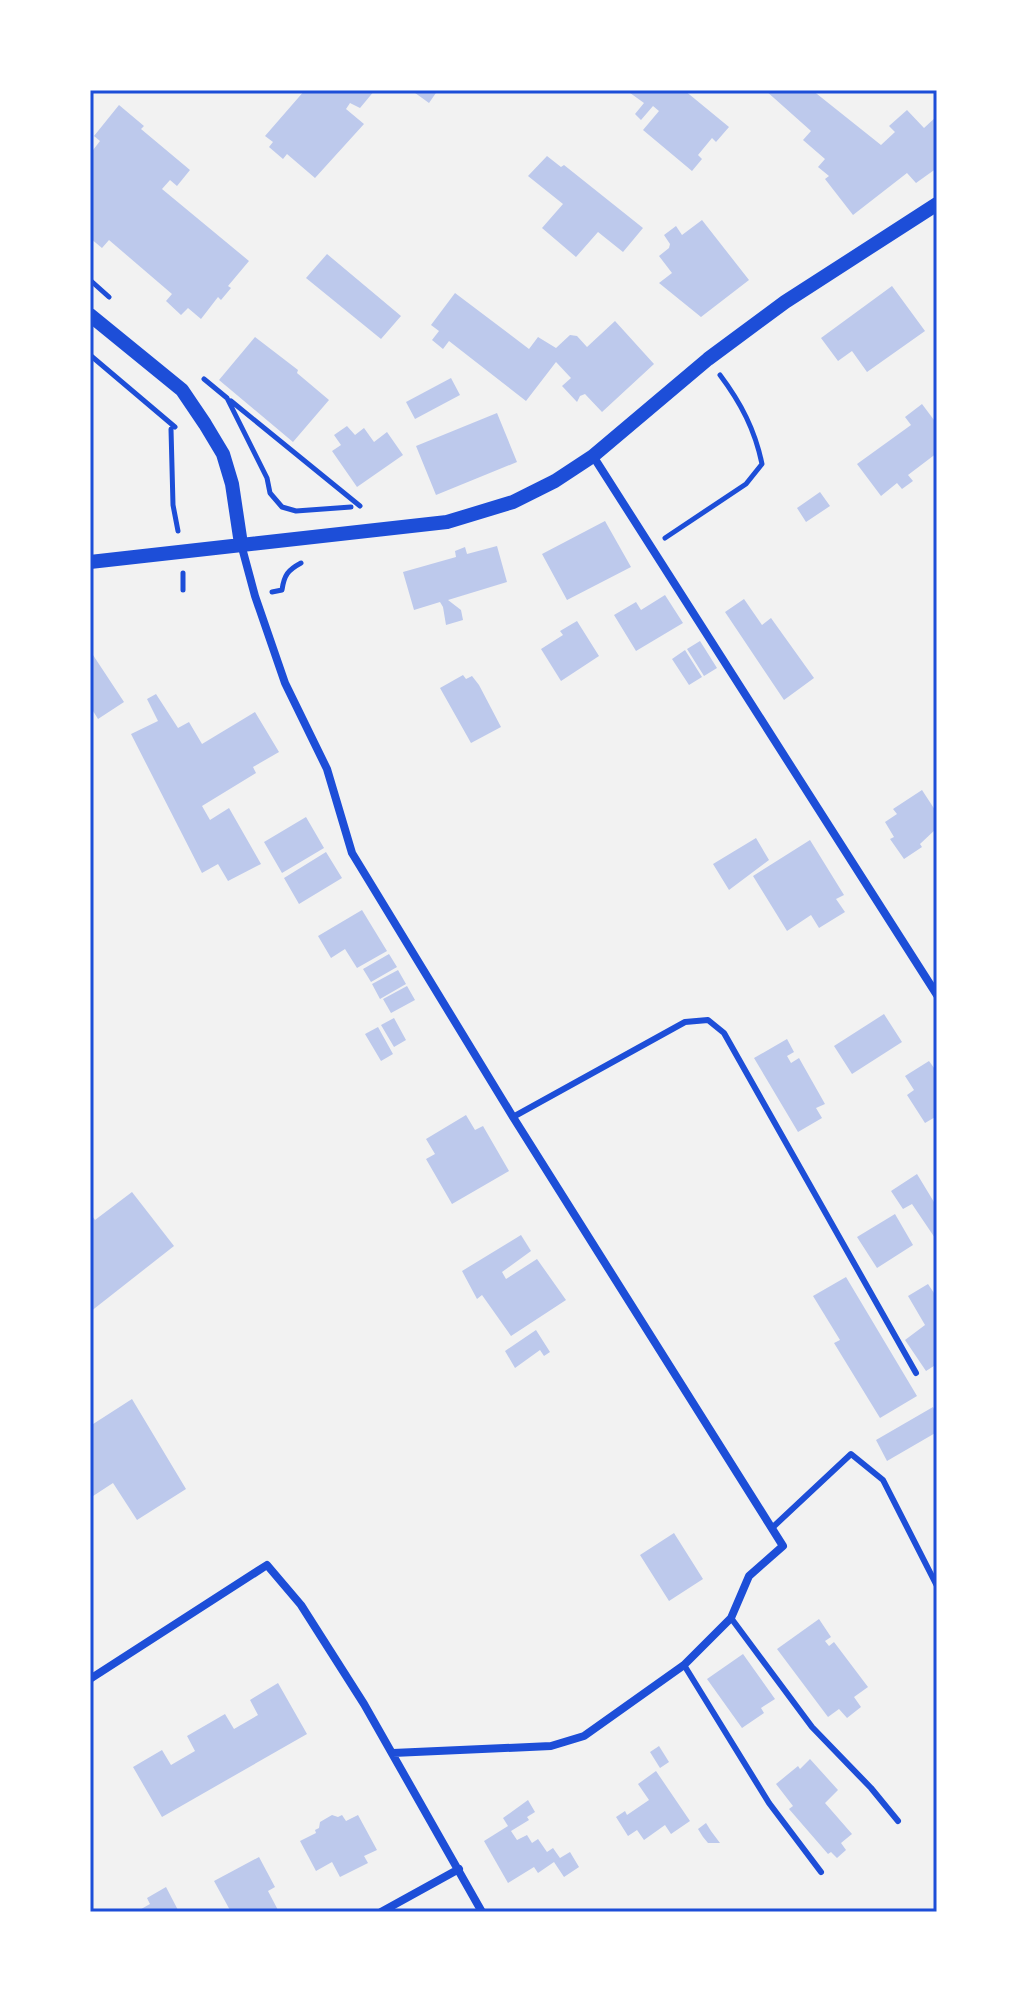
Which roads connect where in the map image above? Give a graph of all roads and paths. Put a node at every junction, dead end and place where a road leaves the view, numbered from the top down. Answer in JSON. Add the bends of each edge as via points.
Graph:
{"nodes":[{"id":1,"x":937,"y":204,"type":"edge"},
{"id":2,"x":90,"y":280,"type":"edge"},
{"id":3,"x":114,"y":301,"type":"dead end"},
{"id":4,"x":90,"y":315,"type":"edge"},
{"id":5,"x":90,"y":355,"type":"edge"},
{"id":6,"x":708,"y":359,"type":"junction"},
{"id":7,"x":196,"y":372,"type":"dead end"},
{"id":8,"x":227,"y":398,"type":"junction"},
{"id":9,"x":593,"y":456,"type":"junction"},
{"id":10,"x":173,"y":505,"type":"dead end"},
{"id":11,"x":360,"y":506,"type":"junction"},
{"id":12,"x":372,"y":506,"type":"dead end"},
{"id":13,"x":241,"y":544,"type":"junction"},
{"id":14,"x":651,"y":548,"type":"junction"},
{"id":15,"x":313,"y":560,"type":"dead end"},
{"id":16,"x":90,"y":562,"type":"edge"},
{"id":17,"x":282,"y":590,"type":"dead end"},
{"id":18,"x":937,"y":995,"type":"edge"},
{"id":19,"x":513,"y":1117,"type":"junction"},
{"id":20,"x":916,"y":1373,"type":"dead end"},
{"id":21,"x":772,"y":1528,"type":"junction"},
{"id":22,"x":937,"y":1586,"type":"edge"},
{"id":23,"x":731,"y":1618,"type":"junction"},
{"id":24,"x":684,"y":1665,"type":"junction"},
{"id":25,"x":90,"y":1679,"type":"edge"},
{"id":26,"x":393,"y":1753,"type":"junction"},
{"id":27,"x":898,"y":1821,"type":"dead end"},
{"id":28,"x":459,"y":1869,"type":"junction"},
{"id":29,"x":821,"y":1872,"type":"dead end"},
{"id":30,"x":381,"y":1912,"type":"edge"},
{"id":31,"x":482,"y":1912,"type":"edge"}],
"edges":[{"from":1,"to":6,"type":"street","via":[[785,302]]},
{"from":2,"to":3,"type":"path"},
{"from":4,"to":13,"type":"street","via":[[182,390],[205,424],[223,454]]},
{"from":5,"to":10,"type":"path","via":[[173,428]]},
{"from":6,"to":9,"type":"street"},
{"from":6,"to":14,"type":"path","via":[[740,401],[762,464],[746,484]]},
{"from":7,"to":8,"type":"path"},
{"from":8,"to":11,"type":"path"},
{"from":8,"to":11,"type":"path","via":[[270,493],[282,507],[296,511]]},
{"from":9,"to":13,"type":"street","via":[[513,502],[447,522]]},
{"from":9,"to":14,"type":"street"},
{"from":11,"to":12,"type":"path"},
{"from":13,"to":16,"type":"street"},
{"from":13,"to":19,"type":"street","via":[[285,683],[327,769],[352,853]]},
{"from":14,"to":18,"type":"street"},
{"from":15,"to":17,"type":"path","via":[[289,569]]},
{"from":19,"to":20,"type":"lane","via":[[685,1022],[708,1020],[724,1033]]},
{"from":19,"to":21,"type":"street"},
{"from":21,"to":22,"type":"lane","via":[[851,1454],[883,1480]]},
{"from":21,"to":23,"type":"street","via":[[783,1546],[749,1576]]},
{"from":23,"to":24,"type":"street"},
{"from":23,"to":27,"type":"lane","via":[[812,1727]]},
{"from":24,"to":26,"type":"street","via":[[584,1736],[562,1743]]},
{"from":24,"to":29,"type":"lane","via":[[769,1803]]},
{"from":25,"to":26,"type":"street","via":[[267,1565],[301,1605]]},
{"from":26,"to":28,"type":"street"},
{"from":28,"to":30,"type":"street"},
{"from":28,"to":31,"type":"street"}]}
